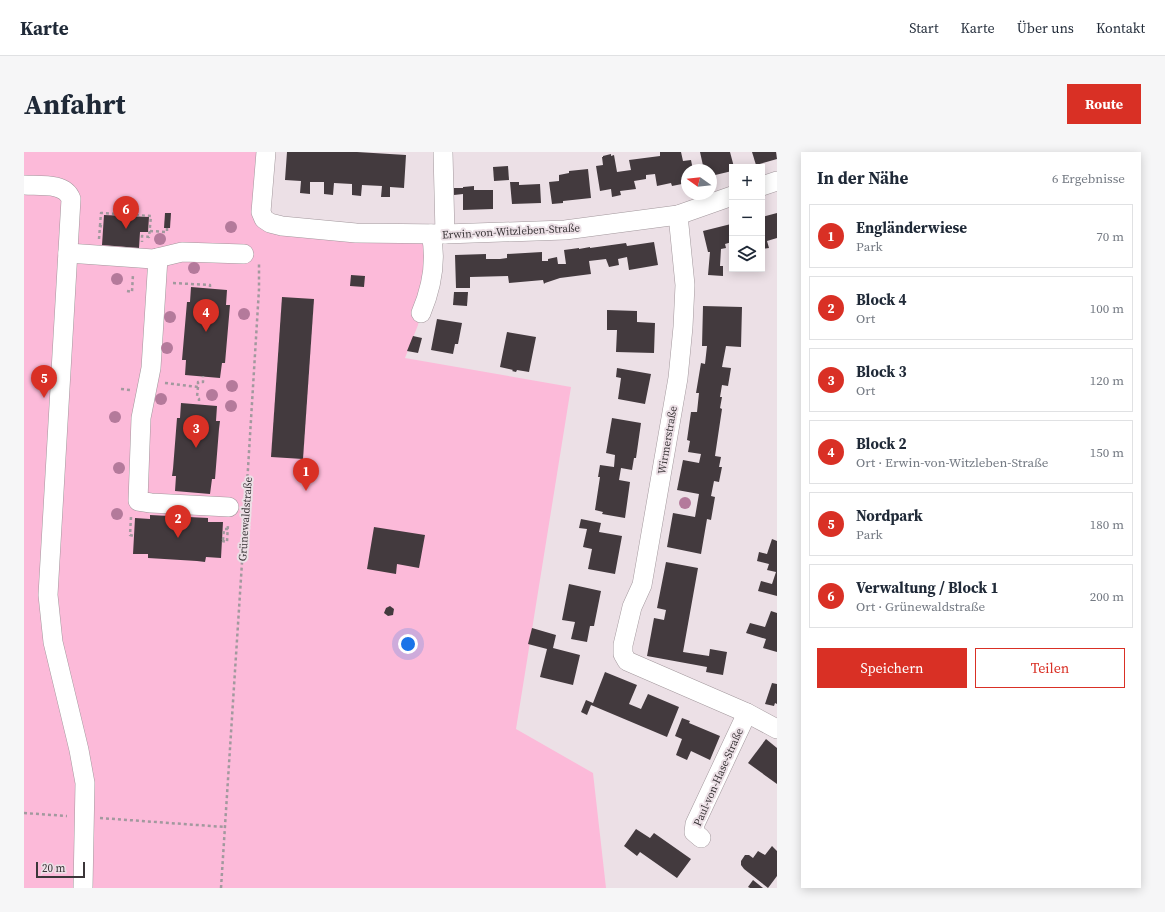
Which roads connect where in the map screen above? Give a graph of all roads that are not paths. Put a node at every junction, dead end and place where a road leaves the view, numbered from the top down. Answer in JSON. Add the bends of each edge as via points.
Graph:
{"nodes":[{"id":1,"x":266,"y":152,"type":"edge"},
{"id":2,"x":443,"y":152,"type":"edge"},
{"id":3,"x":777,"y":180,"type":"edge"},
{"id":4,"x":24,"y":185,"type":"edge"},
{"id":5,"x":765,"y":185,"type":"edge"},
{"id":6,"x":729,"y":197,"type":"edge"},
{"id":7,"x":678,"y":215,"type":"junction"},
{"id":8,"x":438,"y":234,"type":"junction"},
{"id":9,"x":68,"y":253,"type":"junction"},
{"id":10,"x":149,"y":258,"type":"junction"},
{"id":11,"x":252,"y":258,"type":"road end"},
{"id":12,"x":421,"y":313,"type":"dead end"},
{"id":13,"x":240,"y":508,"type":"road end"},
{"id":14,"x":747,"y":713,"type":"junction"},
{"id":15,"x":777,"y":729,"type":"edge"},
{"id":16,"x":701,"y":838,"type":"dead end"},
{"id":17,"x":83,"y":888,"type":"edge"}],
"edges":[{"from":1,"to":8,"type":"street","name":"Erwin-von-Witzleben-Straße","via":[[261,212],[264,219],[270,223],[356,233]]},
{"from":2,"to":8,"type":"street"},
{"from":3,"to":5,"type":"street"},
{"from":4,"to":9,"type":"street","via":[[59,187],[69,194],[71,198]]},
{"from":6,"to":7,"type":"street","name":"Erwin-von-Witzleben-Straße"},
{"from":7,"to":8,"type":"street","name":"Erwin-von-Witzleben-Straße","via":[[565,230]]},
{"from":7,"to":14,"type":"street","name":"Wirmerstraße","via":[[684,285],[678,378],[642,585],[632,607],[623,654],[627,661]]},
{"from":8,"to":12,"type":"street","name":"Erwin-von-Witzleben-Straße","via":[[433,246],[432,281]]},
{"from":9,"to":10,"type":"street"},
{"from":9,"to":17,"type":"street","via":[[48,595],[53,642],[85,783]]},
{"from":10,"to":11,"type":"street","via":[[182,252]]},
{"from":10,"to":13,"type":"street","via":[[157,282],[151,368],[141,418],[138,501]]},
{"from":14,"to":15,"type":"street"},
{"from":14,"to":16,"type":"street","name":"Paul-von-Hase-Straße","via":[[695,824],[694,832]]}]}
